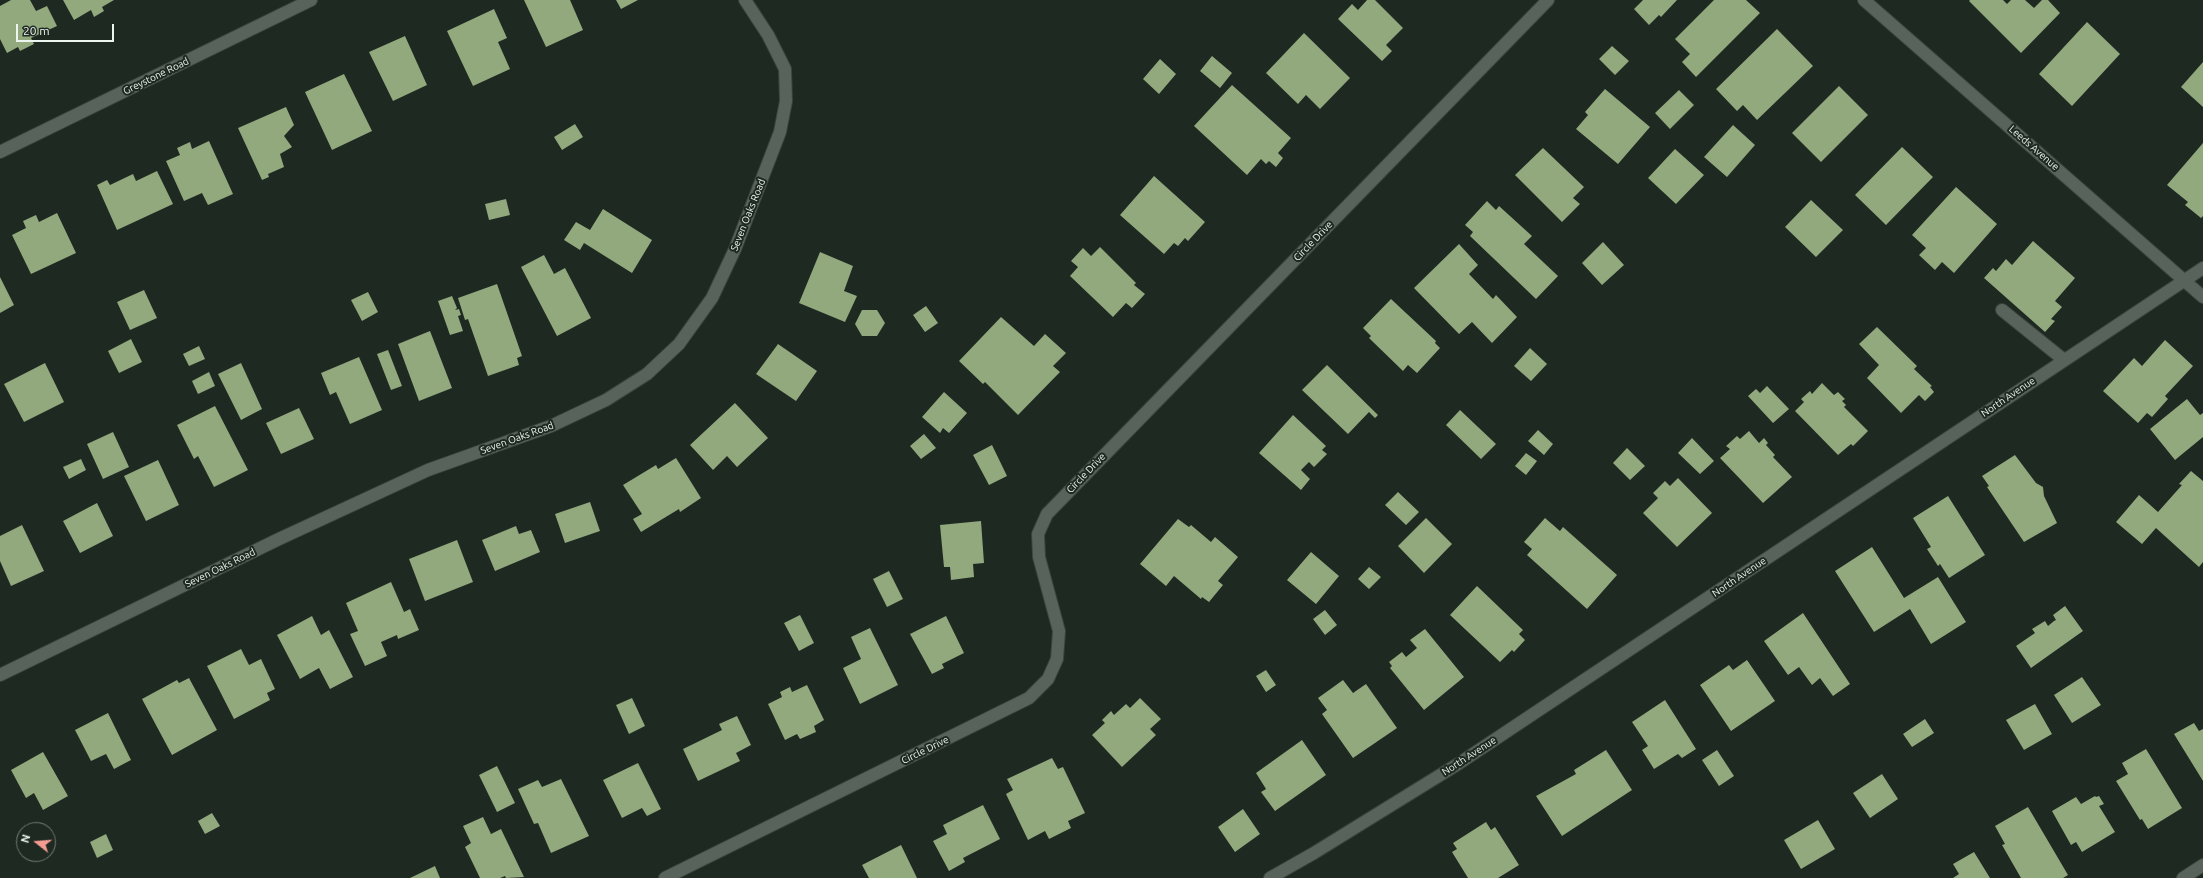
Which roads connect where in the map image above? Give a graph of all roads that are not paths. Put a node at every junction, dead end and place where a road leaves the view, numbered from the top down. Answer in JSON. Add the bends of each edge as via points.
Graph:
{"nodes":[{"id":1,"x":311,"y":0,"type":"edge"},
{"id":2,"x":745,"y":0,"type":"edge"},
{"id":3,"x":1548,"y":0,"type":"edge"},
{"id":4,"x":1864,"y":0,"type":"edge"},
{"id":5,"x":0,"y":152,"type":"edge"},
{"id":6,"x":2203,"y":268,"type":"edge"},
{"id":7,"x":2185,"y":280,"type":"junction"},
{"id":8,"x":2203,"y":297,"type":"edge"},
{"id":9,"x":2002,"y":310,"type":"dead end"},
{"id":10,"x":2064,"y":360,"type":"junction"},
{"id":11,"x":0,"y":675,"type":"edge"},
{"id":12,"x":2203,"y":866,"type":"edge"},
{"id":13,"x":665,"y":878,"type":"edge"},
{"id":14,"x":1270,"y":878,"type":"edge"},
{"id":15,"x":2183,"y":878,"type":"edge"}],
"edges":[{"from":1,"to":5,"type":"street","name":"Greystone Road"},
{"from":2,"to":11,"type":"street","name":"Seven Oaks Road","via":[[768,35],[785,69],[786,101],[780,132],[735,250],[712,298],[679,344],[648,374],[606,400],[552,426],[428,470],[279,539]]},
{"from":3,"to":13,"type":"street","name":"Circle Drive","via":[[1047,514],[1038,534],[1039,557],[1060,631],[1057,659],[1048,679],[1029,698]]},
{"from":4,"to":7,"type":"street","name":"Leeds Avenue"},
{"from":6,"to":7,"type":"street","name":"North Avenue"},
{"from":7,"to":8,"type":"street","name":"Leeds Avenue"},
{"from":7,"to":10,"type":"street","name":"North Avenue"},
{"from":9,"to":10,"type":"street"},
{"from":10,"to":14,"type":"street","name":"North Avenue","via":[[1458,764]]},
{"from":12,"to":15,"type":"street"}]}
